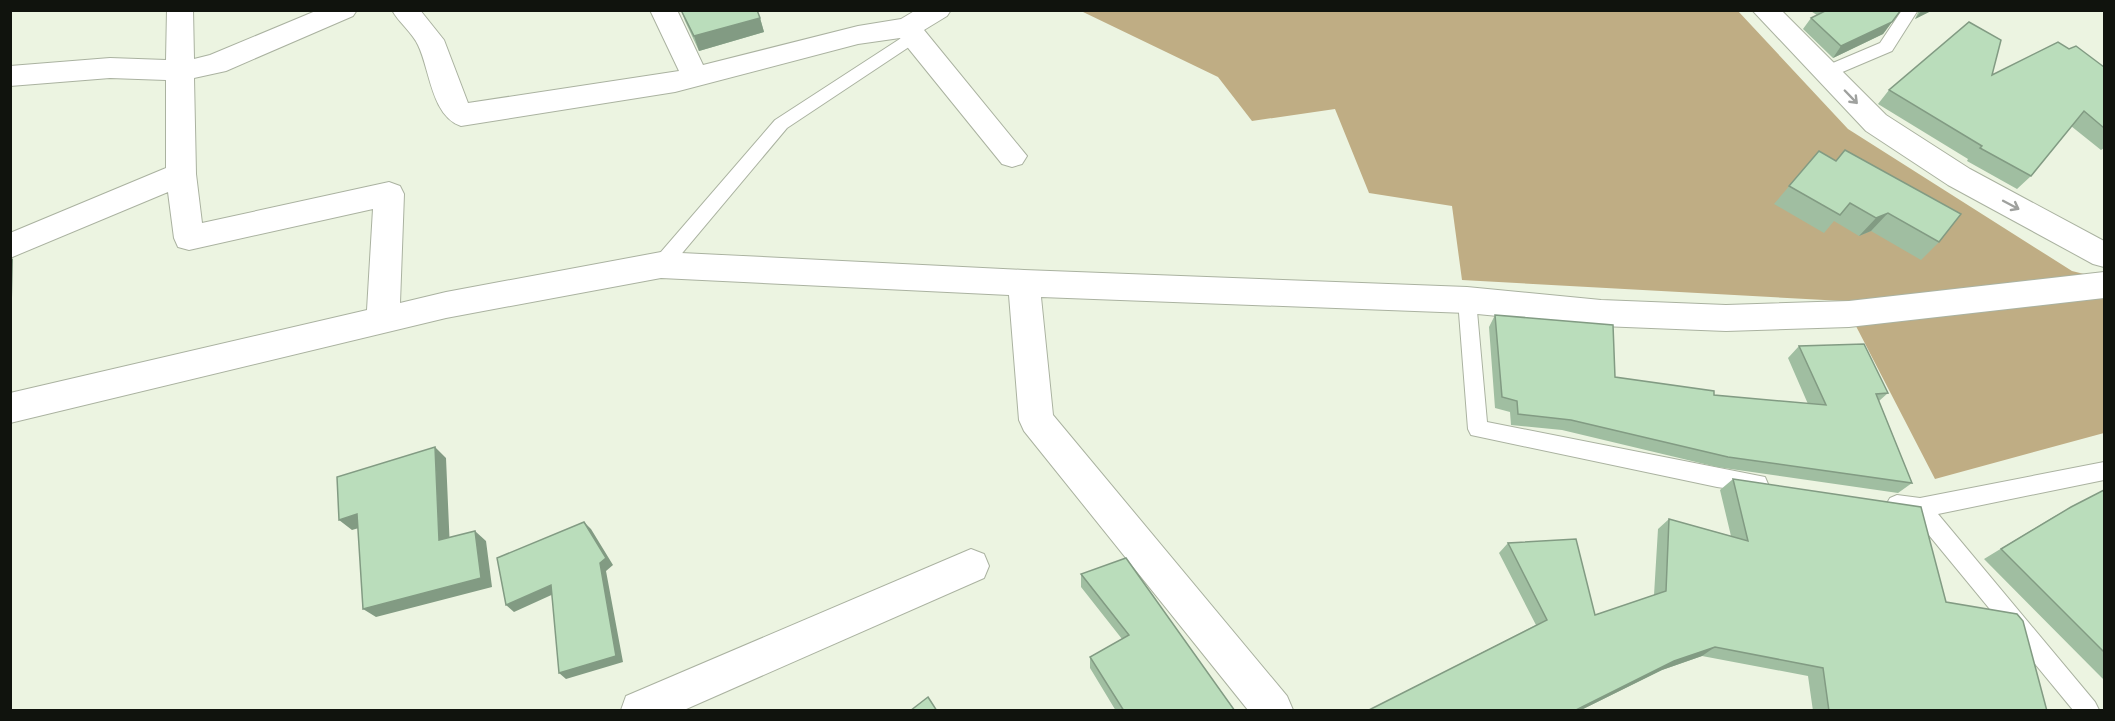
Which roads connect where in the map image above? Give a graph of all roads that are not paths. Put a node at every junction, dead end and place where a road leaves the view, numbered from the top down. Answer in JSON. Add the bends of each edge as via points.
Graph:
{"nodes":[{"id":1,"x":180,"y":10,"type":"edge"},
{"id":2,"x":344,"y":10,"type":"edge"},
{"id":3,"x":405,"y":10,"type":"edge"},
{"id":4,"x":663,"y":10,"type":"edge"},
{"id":5,"x":844,"y":10,"type":"edge"},
{"id":6,"x":938,"y":10,"type":"edge"},
{"id":7,"x":1765,"y":10,"type":"edge"},
{"id":8,"x":1910,"y":10,"type":"edge"},
{"id":9,"x":909,"y":33,"type":"junction"},
{"id":10,"x":858,"y":35,"type":"junction"},
{"id":11,"x":182,"y":71,"type":"junction"},
{"id":12,"x":1827,"y":72,"type":"junction"},
{"id":13,"x":10,"y":76,"type":"edge"},
{"id":14,"x":695,"y":76,"type":"junction"},
{"id":15,"x":1012,"y":156,"type":"dead end"},
{"id":16,"x":181,"y":174,"type":"junction"},
{"id":17,"x":10,"y":246,"type":"edge"},
{"id":18,"x":2104,"y":255,"type":"edge"},
{"id":19,"x":661,"y":265,"type":"junction"},
{"id":20,"x":1024,"y":283,"type":"junction"},
{"id":21,"x":2104,"y":285,"type":"edge"},
{"id":22,"x":1467,"y":300,"type":"junction"},
{"id":23,"x":383,"y":320,"type":"junction"},
{"id":24,"x":10,"y":408,"type":"edge"},
{"id":25,"x":2104,"y":471,"type":"edge"},
{"id":26,"x":1773,"y":486,"type":"edge"},
{"id":27,"x":1875,"y":501,"type":"edge"},
{"id":28,"x":1920,"y":508,"type":"junction"},
{"id":29,"x":972,"y":566,"type":"dead end"},
{"id":30,"x":640,"y":711,"type":"edge"},
{"id":31,"x":1273,"y":711,"type":"edge"},
{"id":32,"x":2087,"y":711,"type":"edge"}],
"edges":[{"from":1,"to":11,"type":"street"},
{"from":2,"to":11,"type":"street","via":[[216,64]]},
{"from":3,"to":14,"type":"street","via":[[430,40],[453,104],[461,114]]},
{"from":4,"to":14,"type":"street"},
{"from":5,"to":10,"type":"street"},
{"from":6,"to":9,"type":"street"},
{"from":7,"to":12,"type":"street"},
{"from":8,"to":12,"type":"lane","via":[[1886,47]]},
{"from":9,"to":10,"type":"street"},
{"from":9,"to":15,"type":"street"},
{"from":9,"to":19,"type":"lane","via":[[781,124]]},
{"from":10,"to":14,"type":"street"},
{"from":11,"to":13,"type":"street","via":[[110,68]]},
{"from":11,"to":16,"type":"street"},
{"from":12,"to":18,"type":"street","one_way":true,"via":[[1876,123],[1959,177]]},
{"from":16,"to":17,"type":"street"},
{"from":16,"to":23,"type":"street","via":[[189,238],[388,194]]},
{"from":19,"to":20,"type":"street"},
{"from":19,"to":23,"type":"street"},
{"from":20,"to":22,"type":"street"},
{"from":20,"to":31,"type":"street","via":[[1036,420]]},
{"from":21,"to":22,"type":"street","via":[[1849,314],[1726,318],[1601,314]]},
{"from":22,"to":26,"type":"lane","via":[[1478,429]]},
{"from":23,"to":24,"type":"street"},
{"from":25,"to":28,"type":"lane"},
{"from":27,"to":28,"type":"lane"},
{"from":28,"to":32,"type":"lane"},
{"from":29,"to":30,"type":"street"}]}
